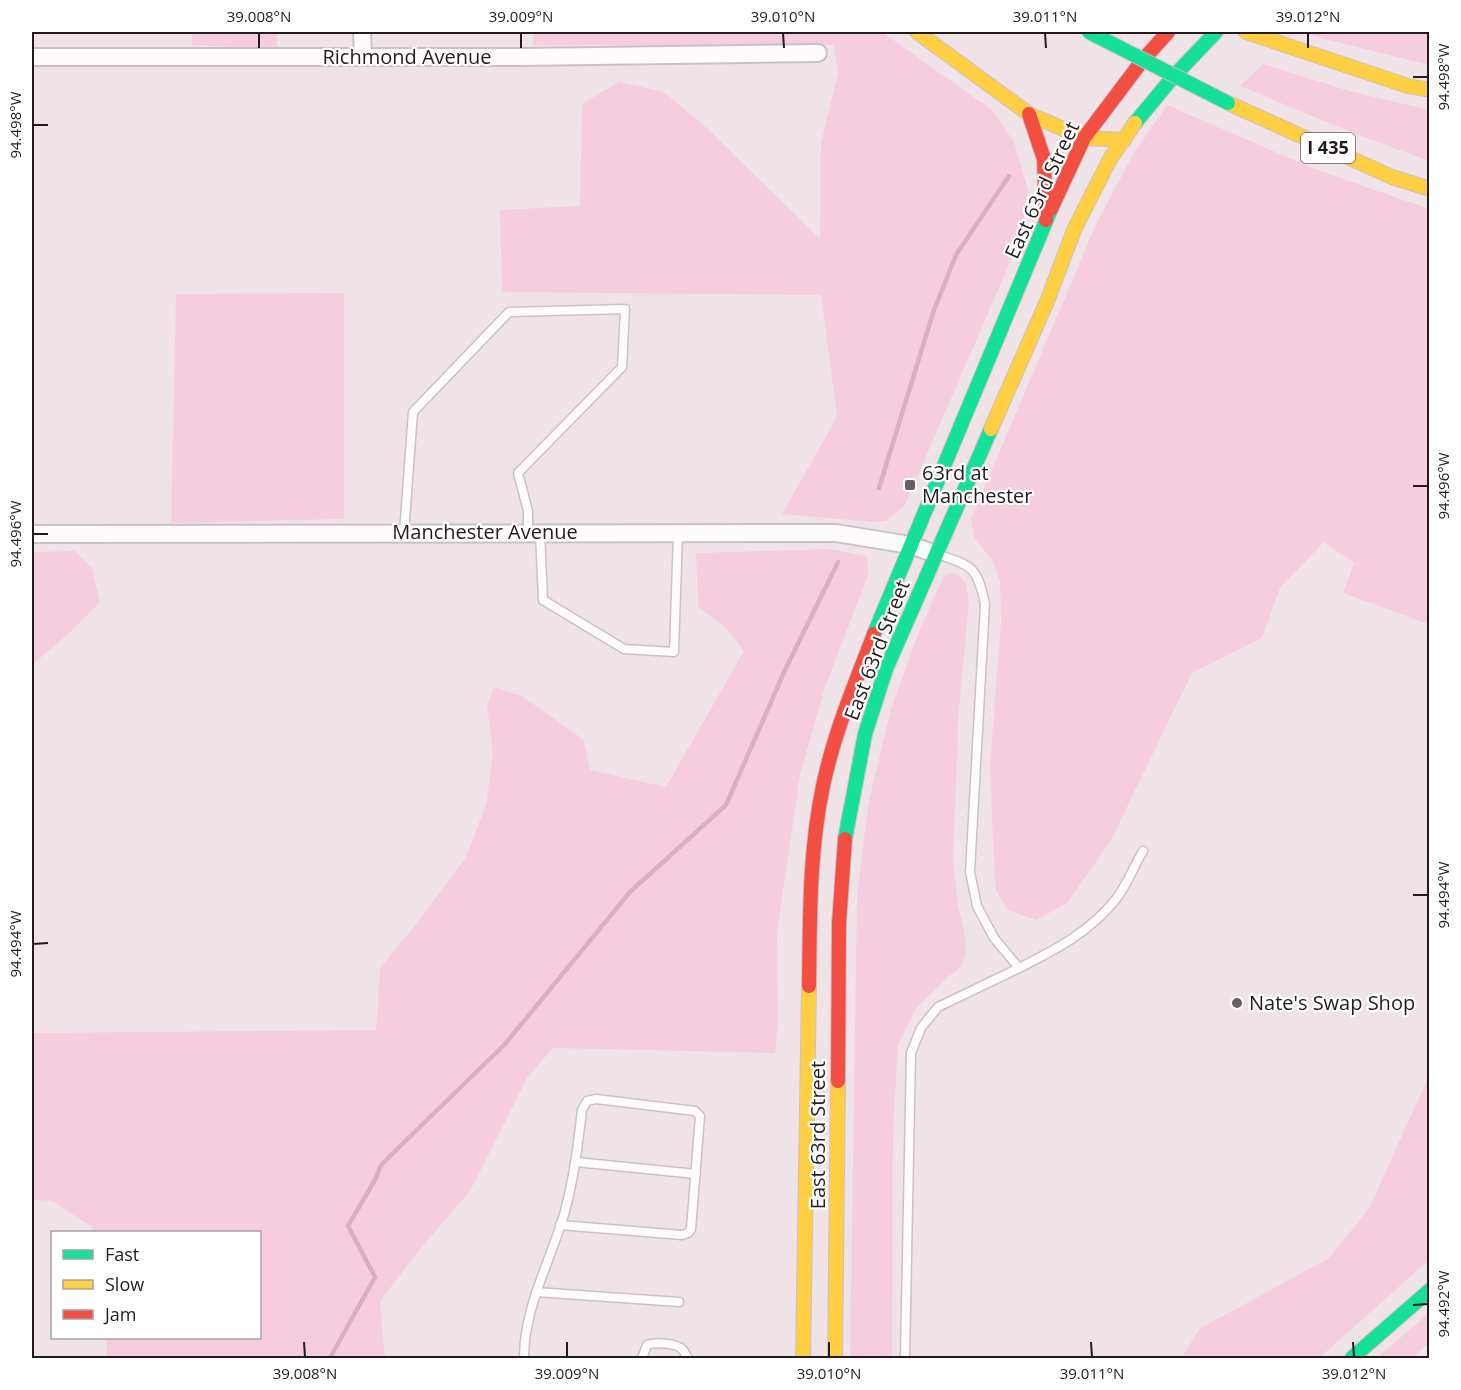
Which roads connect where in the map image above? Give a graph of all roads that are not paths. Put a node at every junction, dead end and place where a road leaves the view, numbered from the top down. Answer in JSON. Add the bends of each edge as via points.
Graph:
{"nodes":[{"id":1,"x":362,"y":32,"type":"edge"},
{"id":2,"x":917,"y":32,"type":"edge"},
{"id":3,"x":1089,"y":32,"type":"edge"},
{"id":4,"x":1168,"y":32,"type":"edge"},
{"id":5,"x":1216,"y":32,"type":"edge"},
{"id":6,"x":1246,"y":32,"type":"edge"},
{"id":7,"x":818,"y":53,"type":"dead end"},
{"id":8,"x":32,"y":57,"type":"edge"},
{"id":9,"x":363,"y":57,"type":"junction"},
{"id":10,"x":1430,"y":90,"type":"edge"},
{"id":11,"x":1029,"y":114,"type":"junction"},
{"id":12,"x":1084,"y":138,"type":"junction"},
{"id":13,"x":1124,"y":140,"type":"junction"},
{"id":14,"x":1430,"y":189,"type":"edge"},
{"id":15,"x":1046,"y":220,"type":"junction"},
{"id":16,"x":534,"y":532,"type":"junction"},
{"id":17,"x":678,"y":532,"type":"junction"},
{"id":18,"x":404,"y":533,"type":"junction"},
{"id":19,"x":32,"y":534,"type":"edge"},
{"id":20,"x":910,"y":544,"type":"junction"},
{"id":21,"x":936,"y":554,"type":"junction"},
{"id":22,"x":1143,"y":851,"type":"dead end"},
{"id":23,"x":1019,"y":968,"type":"junction"},
{"id":24,"x":576,"y":1162,"type":"junction"},
{"id":25,"x":696,"y":1174,"type":"junction"},
{"id":26,"x":560,"y":1225,"type":"junction"},
{"id":27,"x":1430,"y":1290,"type":"edge"},
{"id":28,"x":536,"y":1292,"type":"junction"},
{"id":29,"x":679,"y":1302,"type":"dead end"},
{"id":30,"x":524,"y":1359,"type":"edge"},
{"id":31,"x":642,"y":1359,"type":"edge"},
{"id":32,"x":688,"y":1359,"type":"edge"},
{"id":33,"x":802,"y":1359,"type":"edge"},
{"id":34,"x":835,"y":1359,"type":"edge"},
{"id":35,"x":905,"y":1359,"type":"edge"},
{"id":36,"x":1352,"y":1359,"type":"edge"}],
"edges":[{"from":1,"to":9,"type":"street"},
{"from":2,"to":11,"type":"main road"},
{"from":3,"to":14,"type":"main road","number":"I 435","bridge":true,"via":[[1228,103],[1392,177]]},
{"from":4,"to":12,"type":"main road","name":"East 63rd Street"},
{"from":5,"to":13,"type":"main road","name":"East 63rd Street","via":[[1144,111]]},
{"from":6,"to":10,"type":"main road"},
{"from":7,"to":9,"type":"street","name":"Richmond Avenue"},
{"from":8,"to":9,"type":"street","name":"Richmond Avenue"},
{"from":11,"to":12,"type":"main road"},
{"from":11,"to":15,"type":"main road","via":[[1044,159]]},
{"from":12,"to":13,"type":"main road"},
{"from":12,"to":15,"type":"main road","name":"East 63rd Street"},
{"from":13,"to":21,"type":"main road","name":"East 63rd Street","via":[[1110,159],[1074,230],[1048,299]]},
{"from":15,"to":20,"type":"main road","name":"East 63rd Street"},
{"from":16,"to":17,"type":"street","name":"Manchester Avenue"},
{"from":16,"to":17,"type":"lane","via":[[543,600],[624,649],[674,652]]},
{"from":16,"to":18,"type":"street","name":"Manchester Avenue"},
{"from":16,"to":18,"type":"lane","via":[[518,473],[622,367],[625,309],[509,312],[412,412]]},
{"from":17,"to":20,"type":"street","name":"Manchester Avenue","via":[[836,533]]},
{"from":18,"to":19,"type":"street","name":"Manchester Avenue"},
{"from":20,"to":21,"type":"street","name":"Manchester Avenue"},
{"from":20,"to":33,"type":"main road","name":"East 63rd Street","via":[[841,718],[823,785],[814,842]]},
{"from":21,"to":23,"type":"lane","via":[[966,564],[980,580],[985,604],[970,872],[977,906],[994,938]]},
{"from":21,"to":34,"type":"main road","name":"East 63rd Street","via":[[886,669],[865,735],[843,856]]},
{"from":22,"to":23,"type":"lane","via":[[1117,898],[1095,922],[1062,947]]},
{"from":23,"to":35,"type":"lane","via":[[938,1007],[921,1028],[911,1053]]},
{"from":24,"to":25,"type":"lane"},
{"from":24,"to":25,"type":"lane","via":[[582,1110],[587,1101],[596,1099],[696,1111],[700,1116]]},
{"from":24,"to":26,"type":"lane"},
{"from":25,"to":26,"type":"lane","via":[[688,1233]]},
{"from":26,"to":28,"type":"lane"},
{"from":27,"to":36,"type":"main road"},
{"from":28,"to":29,"type":"lane"},
{"from":28,"to":30,"type":"lane"},
{"from":31,"to":32,"type":"lane","via":[[646,1345],[652,1343],[678,1347]]}]}
